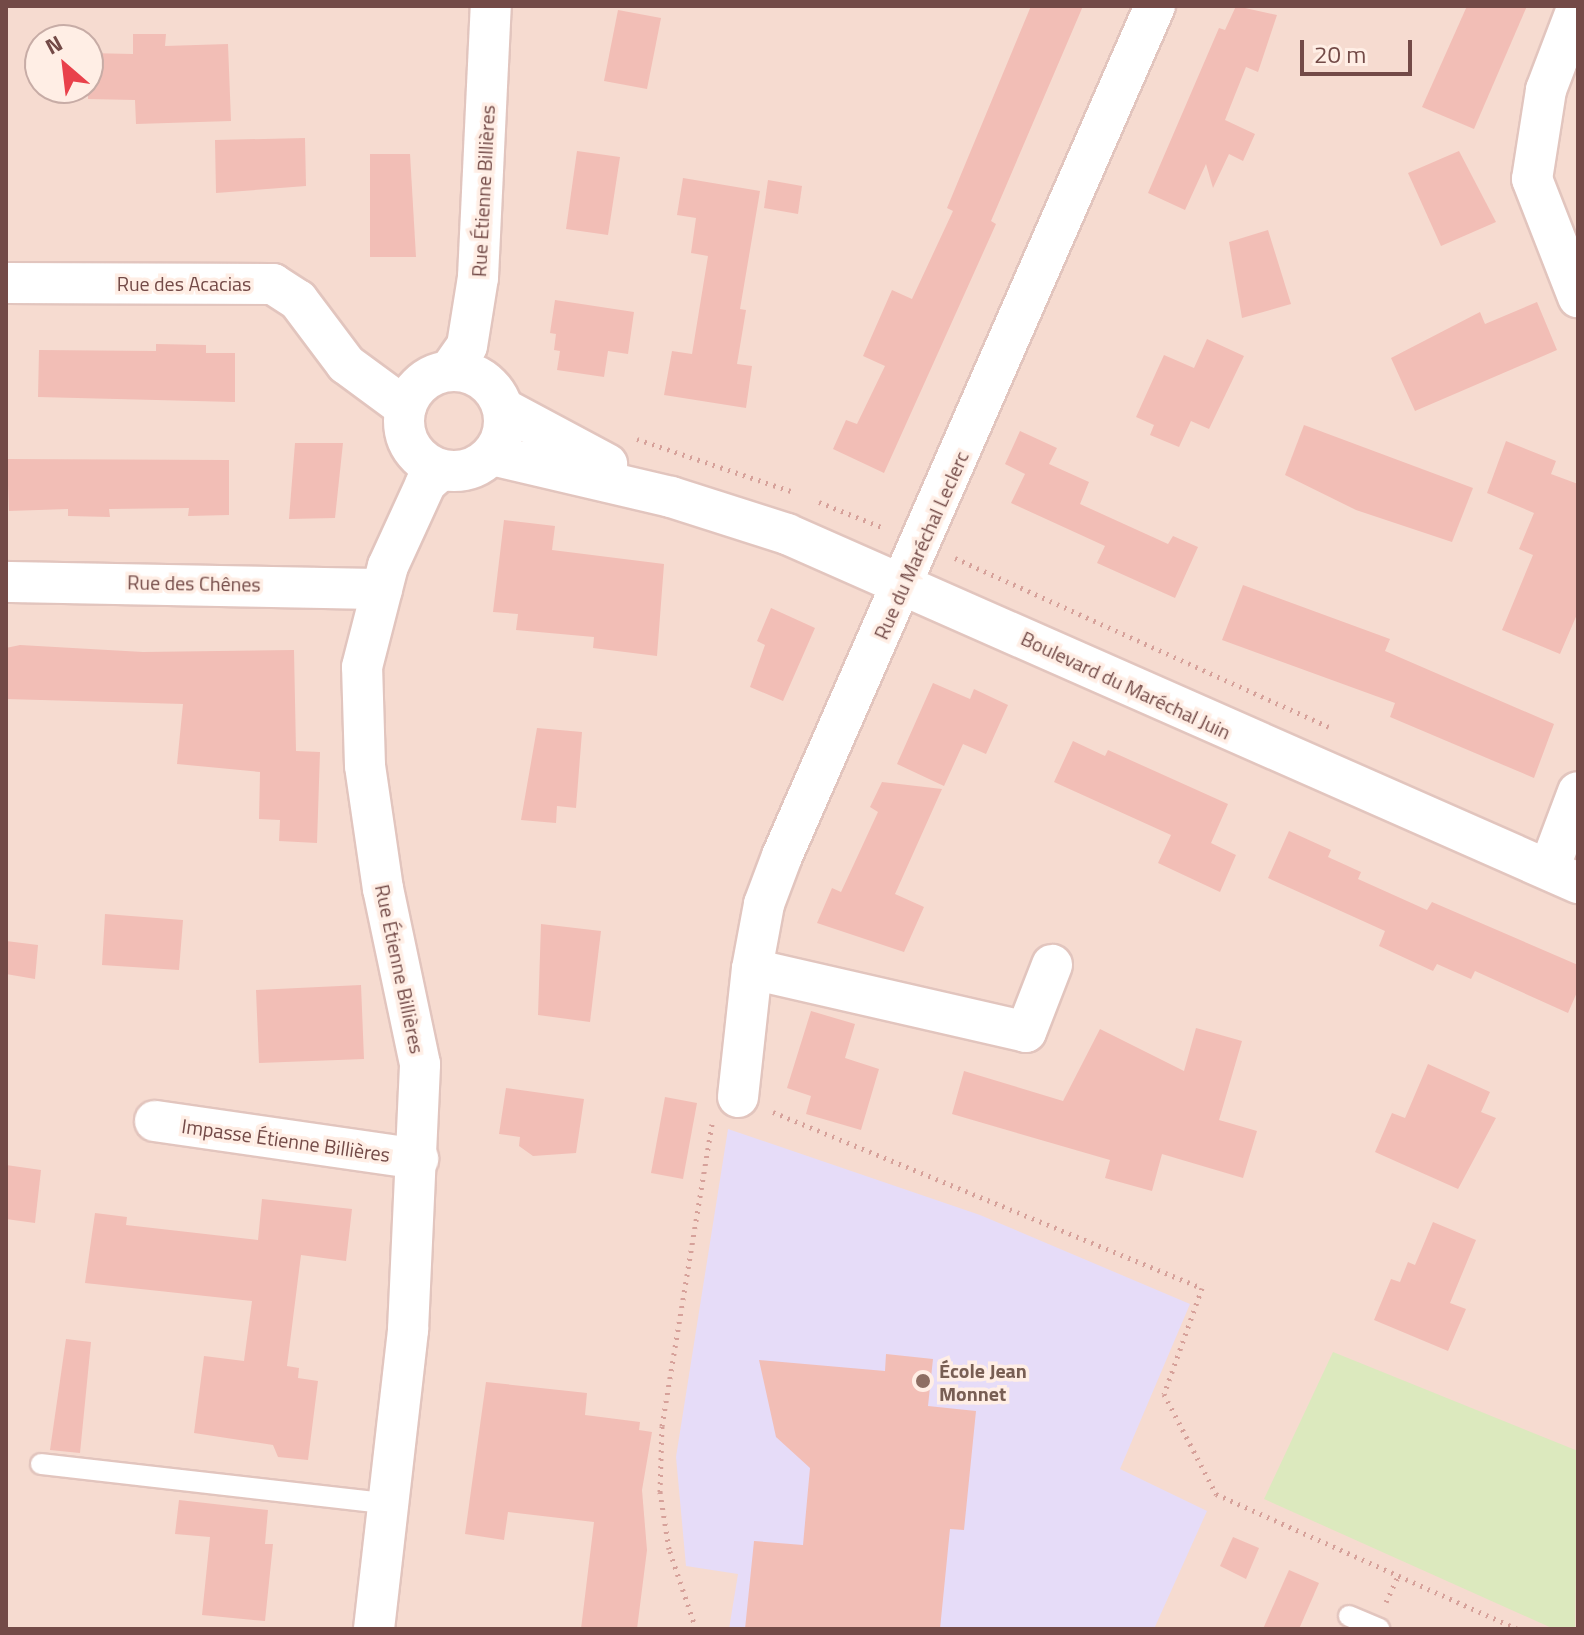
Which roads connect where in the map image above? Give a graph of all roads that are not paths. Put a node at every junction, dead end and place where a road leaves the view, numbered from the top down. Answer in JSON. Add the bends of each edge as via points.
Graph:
{"nodes":[{"id":1,"x":491,"y":6,"type":"edge"},
{"id":2,"x":1155,"y":6,"type":"edge"},
{"id":3,"x":1578,"y":6,"type":"edge"},
{"id":4,"x":6,"y":283,"type":"edge"},
{"id":5,"x":1578,"y":297,"type":"edge"},
{"id":6,"x":450,"y":370,"type":"junction"},
{"id":7,"x":406,"y":408,"type":"junction"},
{"id":8,"x":504,"y":409,"type":"junction"},
{"id":9,"x":492,"y":455,"type":"junction"},
{"id":10,"x":441,"y":470,"type":"junction"},
{"id":11,"x":671,"y":497,"type":"junction"},
{"id":12,"x":903,"y":581,"type":"junction"},
{"id":13,"x":6,"y":582,"type":"edge"},
{"id":14,"x":382,"y":589,"type":"junction"},
{"id":15,"x":1578,"y":792,"type":"edge"},
{"id":16,"x":1564,"y":876,"type":"edge"},
{"id":17,"x":1052,"y":965,"type":"dead end"},
{"id":18,"x":752,"y":969,"type":"junction"},
{"id":19,"x":728,"y":1093,"type":"road end"},
{"id":20,"x":155,"y":1121,"type":"dead end"},
{"id":21,"x":418,"y":1159,"type":"junction"},
{"id":22,"x":41,"y":1464,"type":"dead end"},
{"id":23,"x":391,"y":1504,"type":"junction"},
{"id":24,"x":1349,"y":1616,"type":"dead end"},
{"id":25,"x":374,"y":1629,"type":"edge"},
{"id":26,"x":1379,"y":1629,"type":"edge"}],
"edges":[{"from":1,"to":6,"type":"street","name":"Rue Étienne Billières","via":[[478,277],[467,346]]},
{"from":2,"to":12,"type":"street","name":"Rue du Maréchal Leclerc"},
{"from":3,"to":5,"type":"street","via":[[1546,90],[1532,179]]},
{"from":4,"to":7,"type":"street","name":"Rue des Acacias","via":[[273,284],[308,311],[346,364]]},
{"from":6,"to":7,"type":"street","via":[[422,382]]},
{"from":6,"to":8,"type":"street","via":[[484,381]]},
{"from":7,"to":10,"type":"street","via":[[407,439],[426,463]]},
{"from":8,"to":9,"type":"street","via":[[504,434]]},
{"from":8,"to":11,"type":"street","name":"Boulevard du Maréchal Juin","via":[[563,446]]},
{"from":9,"to":10,"type":"street","via":[[469,470]]},
{"from":9,"to":11,"type":"street","name":"Boulevard du Maréchal Juin"},
{"from":10,"to":14,"type":"street","name":"Rue Étienne Billières","via":[[412,508]]},
{"from":11,"to":12,"type":"street","name":"Boulevard du Maréchal Juin"},
{"from":12,"to":16,"type":"street","name":"Boulevard du Maréchal Juin","via":[[1376,799]]},
{"from":12,"to":18,"type":"street","name":"Rue du Maréchal Leclerc","via":[[782,856]]},
{"from":13,"to":14,"type":"street","name":"Rue des Chênes"},
{"from":14,"to":21,"type":"street","name":"Rue Étienne Billières","via":[[362,667],[365,766],[383,889],[420,1064]]},
{"from":15,"to":16,"type":"street"},
{"from":17,"to":18,"type":"street","via":[[1026,1032]]},
{"from":18,"to":19,"type":"street","name":"Rue du Maréchal Leclerc"},
{"from":20,"to":21,"type":"street","name":"Impasse Étienne Billières"},
{"from":21,"to":23,"type":"street","name":"Rue Étienne Billières"},
{"from":22,"to":23,"type":"lane"},
{"from":23,"to":25,"type":"street","name":"Rue Étienne Billières"},
{"from":24,"to":26,"type":"lane"}]}
